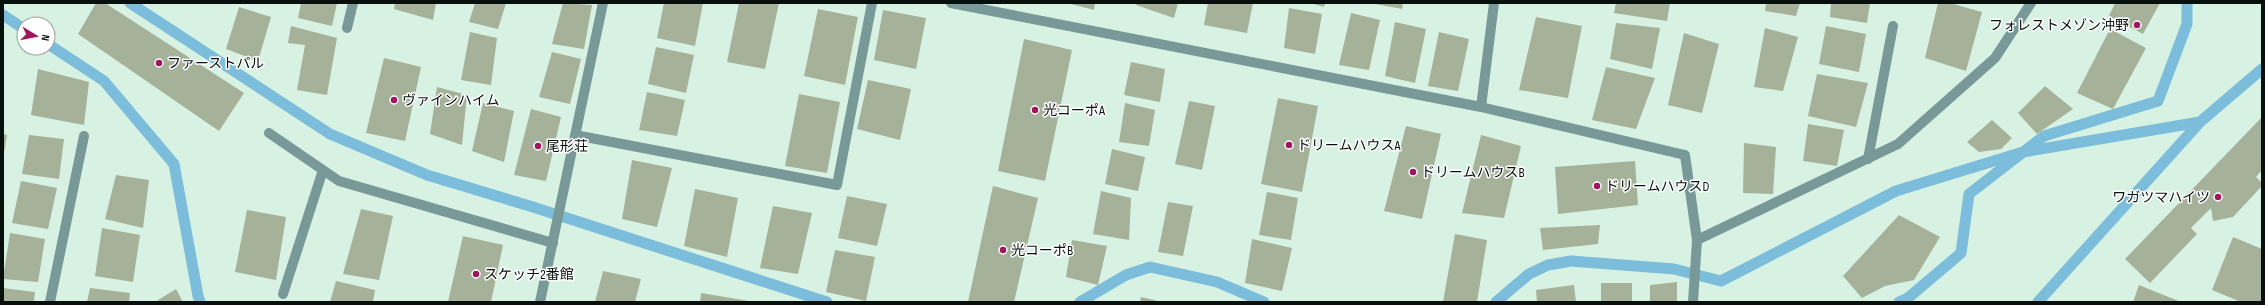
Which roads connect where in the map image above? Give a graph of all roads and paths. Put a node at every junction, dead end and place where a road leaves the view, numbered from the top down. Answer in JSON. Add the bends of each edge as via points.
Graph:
{"nodes":[{"id":1,"x":353,"y":3,"type":"edge"},
{"id":2,"x":603,"y":3,"type":"edge"},
{"id":3,"x":872,"y":3,"type":"edge"},
{"id":4,"x":951,"y":3,"type":"edge"},
{"id":5,"x":1494,"y":3,"type":"edge"},
{"id":6,"x":2031,"y":3,"type":"edge"},
{"id":7,"x":1893,"y":26,"type":"dead end"},
{"id":8,"x":347,"y":28,"type":"dead end"},
{"id":9,"x":1481,"y":107,"type":"junction"},
{"id":10,"x":269,"y":133,"type":"dead end"},
{"id":11,"x":575,"y":135,"type":"junction"},
{"id":12,"x":84,"y":136,"type":"dead end"},
{"id":13,"x":1868,"y":159,"type":"junction"},
{"id":14,"x":323,"y":170,"type":"junction"},
{"id":15,"x":1697,"y":240,"type":"junction"},
{"id":16,"x":553,"y":244,"type":"junction"},
{"id":17,"x":283,"y":294,"type":"dead end"},
{"id":18,"x":50,"y":302,"type":"edge"},
{"id":19,"x":540,"y":302,"type":"edge"},
{"id":20,"x":1693,"y":302,"type":"edge"}],
"edges":[{"from":1,"to":8,"type":"street"},
{"from":2,"to":11,"type":"street"},
{"from":3,"to":11,"type":"street","via":[[837,185]]},
{"from":4,"to":9,"type":"street"},
{"from":5,"to":9,"type":"street"},
{"from":6,"to":13,"type":"street","via":[[1995,58],[1898,144]]},
{"from":7,"to":13,"type":"street"},
{"from":9,"to":15,"type":"street","via":[[1686,155]]},
{"from":10,"to":14,"type":"street"},
{"from":11,"to":16,"type":"street"},
{"from":12,"to":18,"type":"street"},
{"from":13,"to":15,"type":"street"},
{"from":14,"to":16,"type":"street","via":[[339,181]]},
{"from":14,"to":17,"type":"street"},
{"from":15,"to":20,"type":"street"},
{"from":16,"to":19,"type":"street"}]}
